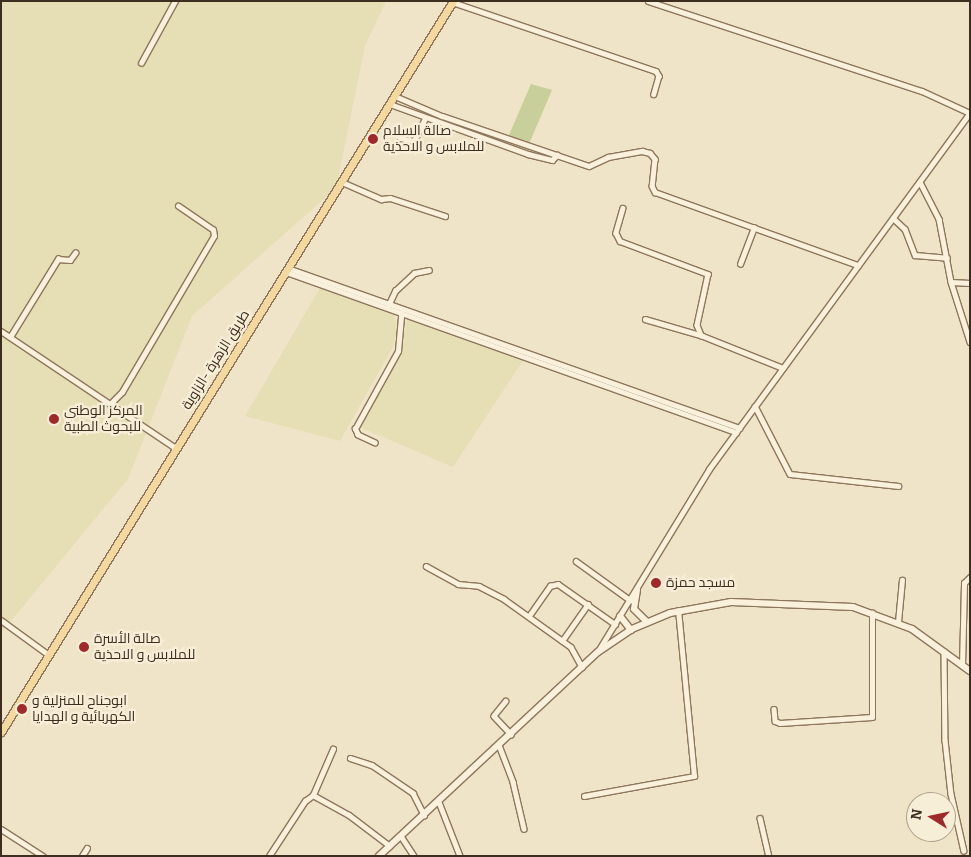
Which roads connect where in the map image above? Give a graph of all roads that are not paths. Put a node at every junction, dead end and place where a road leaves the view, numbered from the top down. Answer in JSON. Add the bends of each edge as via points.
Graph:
{"nodes":[{"id":1,"x":175,"y":1,"type":"edge"},
{"id":2,"x":648,"y":1,"type":"edge"},
{"id":3,"x":452,"y":2,"type":"edge"},
{"id":4,"x":141,"y":63,"type":"dead end"},
{"id":5,"x":654,"y":94,"type":"dead end"},
{"id":6,"x":395,"y":96,"type":"junction"},
{"id":7,"x":390,"y":104,"type":"junction"},
{"id":8,"x":420,"y":108,"type":"junction"},
{"id":9,"x":970,"y":113,"type":"edge"},
{"id":10,"x":418,"y":115,"type":"junction"},
{"id":11,"x":425,"y":118,"type":"junction"},
{"id":12,"x":400,"y":138,"type":"dead end"},
{"id":13,"x":557,"y":155,"type":"junction"},
{"id":14,"x":342,"y":182,"type":"junction"},
{"id":15,"x":920,"y":182,"type":"junction"},
{"id":16,"x":178,"y":206,"type":"dead end"},
{"id":17,"x":623,"y":208,"type":"dead end"},
{"id":18,"x":446,"y":216,"type":"dead end"},
{"id":19,"x":893,"y":218,"type":"junction"},
{"id":20,"x":754,"y":228,"type":"junction"},
{"id":21,"x":75,"y":253,"type":"dead end"},
{"id":22,"x":947,"y":258,"type":"junction"},
{"id":23,"x":740,"y":264,"type":"dead end"},
{"id":24,"x":858,"y":265,"type":"junction"},
{"id":25,"x":287,"y":270,"type":"junction"},
{"id":26,"x":429,"y":270,"type":"dead end"},
{"id":27,"x":951,"y":282,"type":"junction"},
{"id":28,"x":970,"y":283,"type":"edge"},
{"id":29,"x":388,"y":305,"type":"junction"},
{"id":30,"x":402,"y":312,"type":"junction"},
{"id":31,"x":645,"y":319,"type":"dead end"},
{"id":32,"x":1,"y":331,"type":"edge"},
{"id":33,"x":701,"y":335,"type":"junction"},
{"id":34,"x":10,"y":337,"type":"junction"},
{"id":35,"x":970,"y":342,"type":"edge"},
{"id":36,"x":783,"y":368,"type":"junction"},
{"id":37,"x":110,"y":404,"type":"junction"},
{"id":38,"x":756,"y":406,"type":"junction"},
{"id":39,"x":737,"y":430,"type":"junction"},
{"id":40,"x":375,"y":442,"type":"dead end"},
{"id":41,"x":176,"y":448,"type":"junction"},
{"id":42,"x":898,"y":486,"type":"dead end"},
{"id":43,"x":576,"y":561,"type":"dead end"},
{"id":44,"x":426,"y":566,"type":"dead end"},
{"id":45,"x":970,"y":576,"type":"edge"},
{"id":46,"x":902,"y":580,"type":"dead end"},
{"id":47,"x":637,"y":590,"type":"junction"},
{"id":48,"x":630,"y":600,"type":"junction"},
{"id":49,"x":588,"y":604,"type":"junction"},
{"id":50,"x":634,"y":608,"type":"junction"},
{"id":51,"x":678,"y":611,"type":"junction"},
{"id":52,"x":872,"y":612,"type":"junction"},
{"id":53,"x":529,"y":616,"type":"junction"},
{"id":54,"x":620,"y":616,"type":"junction"},
{"id":55,"x":1,"y":620,"type":"edge"},
{"id":56,"x":647,"y":622,"type":"junction"},
{"id":57,"x":898,"y":622,"type":"junction"},
{"id":58,"x":615,"y":624,"type":"junction"},
{"id":59,"x":631,"y":629,"type":"junction"},
{"id":60,"x":562,"y":641,"type":"junction"},
{"id":61,"x":944,"y":651,"type":"junction"},
{"id":62,"x":598,"y":652,"type":"junction"},
{"id":63,"x":49,"y":655,"type":"junction"},
{"id":64,"x":962,"y":666,"type":"junction"},
{"id":65,"x":582,"y":667,"type":"junction"},
{"id":66,"x":970,"y":671,"type":"edge"},
{"id":67,"x":506,"y":701,"type":"dead end"},
{"id":68,"x":774,"y":708,"type":"dead end"},
{"id":69,"x":1,"y":732,"type":"edge"},
{"id":70,"x":511,"y":734,"type":"junction"},
{"id":71,"x":499,"y":745,"type":"junction"},
{"id":72,"x":333,"y":749,"type":"dead end"},
{"id":73,"x":350,"y":758,"type":"dead end"},
{"id":74,"x":313,"y":796,"type":"junction"},
{"id":75,"x":584,"y":796,"type":"dead end"},
{"id":76,"x":439,"y":802,"type":"junction"},
{"id":77,"x":424,"y":816,"type":"junction"},
{"id":78,"x":760,"y":818,"type":"dead end"},
{"id":79,"x":1,"y":829,"type":"edge"},
{"id":80,"x":524,"y":829,"type":"dead end"},
{"id":81,"x":401,"y":836,"type":"junction"},
{"id":82,"x":390,"y":846,"type":"junction"},
{"id":83,"x":87,"y":848,"type":"dead end"},
{"id":84,"x":964,"y":850,"type":"dead end"},
{"id":85,"x":43,"y":856,"type":"edge"},
{"id":86,"x":82,"y":856,"type":"edge"},
{"id":87,"x":269,"y":856,"type":"edge"},
{"id":88,"x":379,"y":856,"type":"edge"},
{"id":89,"x":414,"y":856,"type":"edge"},
{"id":90,"x":460,"y":856,"type":"edge"},
{"id":91,"x":769,"y":856,"type":"edge"}],
"edges":[{"from":1,"to":4,"type":"street"},
{"from":2,"to":9,"type":"street","via":[[922,91]]},
{"from":3,"to":5,"type":"street","via":[[656,71],[660,76]]},
{"from":3,"to":6,"type":"main road","name":"طريق الزهرة -الزاوية"},
{"from":6,"to":7,"type":"main road","name":"طريق الزهرة -الزاوية"},
{"from":6,"to":8,"type":"street"},
{"from":7,"to":10,"type":"street"},
{"from":7,"to":14,"type":"main road","name":"طريق الزهرة -الزاوية"},
{"from":8,"to":10,"type":"street"},
{"from":8,"to":13,"type":"street"},
{"from":9,"to":15,"type":"street"},
{"from":10,"to":11,"type":"street"},
{"from":11,"to":12,"type":"street","via":[[414,141]]},
{"from":11,"to":13,"type":"street","via":[[528,154],[552,160]]},
{"from":13,"to":20,"type":"street","via":[[589,166],[608,157],[642,151],[650,153],[655,159],[652,186],[655,192]]},
{"from":14,"to":18,"type":"street","via":[[380,199],[390,198]]},
{"from":14,"to":25,"type":"main road","name":"طريق الزهرة -الزاوية"},
{"from":15,"to":19,"type":"street"},
{"from":15,"to":22,"type":"street","via":[[939,220]]},
{"from":16,"to":37,"type":"street","via":[[213,230],[214,236],[122,392]]},
{"from":17,"to":33,"type":"street","via":[[616,233],[620,241],[708,274],[697,325]]},
{"from":19,"to":22,"type":"street","via":[[906,229],[914,254]]},
{"from":19,"to":24,"type":"street"},
{"from":20,"to":23,"type":"street"},
{"from":20,"to":24,"type":"street"},
{"from":21,"to":34,"type":"street","via":[[70,260],[58,259]]},
{"from":22,"to":27,"type":"street"},
{"from":24,"to":36,"type":"street"},
{"from":25,"to":29,"type":"street"},
{"from":25,"to":41,"type":"main road","name":"طريق الزهرة -الزاوية"},
{"from":26,"to":29,"type":"street","via":[[414,274]]},
{"from":27,"to":28,"type":"street"},
{"from":27,"to":35,"type":"street"},
{"from":29,"to":30,"type":"street"},
{"from":29,"to":39,"type":"street"},
{"from":30,"to":39,"type":"street"},
{"from":30,"to":40,"type":"street","via":[[398,351],[355,429],[358,435]]},
{"from":31,"to":33,"type":"street"},
{"from":32,"to":34,"type":"street"},
{"from":33,"to":36,"type":"street"},
{"from":34,"to":37,"type":"street"},
{"from":36,"to":38,"type":"street"},
{"from":37,"to":41,"type":"street"},
{"from":38,"to":39,"type":"street"},
{"from":38,"to":42,"type":"street","via":[[790,474]]},
{"from":39,"to":47,"type":"street","via":[[686,504]]},
{"from":41,"to":63,"type":"main road","name":"طريق الزهرة -الزاوية"},
{"from":43,"to":48,"type":"street"},
{"from":44,"to":53,"type":"street","via":[[461,585],[478,586],[499,595]]},
{"from":45,"to":64,"type":"street","via":[[964,583]]},
{"from":46,"to":57,"type":"street"},
{"from":47,"to":48,"type":"street"},
{"from":47,"to":50,"type":"main road"},
{"from":48,"to":54,"type":"street"},
{"from":49,"to":53,"type":"street","via":[[555,584]]},
{"from":49,"to":58,"type":"street"},
{"from":49,"to":60,"type":"street"},
{"from":50,"to":56,"type":"main road"},
{"from":50,"to":59,"type":"main road"},
{"from":51,"to":52,"type":"main road","via":[[722,603],[784,602],[826,603]]},
{"from":51,"to":56,"type":"main road"},
{"from":51,"to":75,"type":"street","via":[[694,776]]},
{"from":52,"to":57,"type":"main road"},
{"from":52,"to":68,"type":"street","via":[[872,717],[780,723],[775,721]]},
{"from":53,"to":60,"type":"street"},
{"from":54,"to":58,"type":"street"},
{"from":54,"to":59,"type":"main road"},
{"from":55,"to":63,"type":"street"},
{"from":56,"to":59,"type":"main road"},
{"from":57,"to":61,"type":"main road"},
{"from":58,"to":62,"type":"street"},
{"from":59,"to":62,"type":"main road"},
{"from":60,"to":65,"type":"street","via":[[574,651]]},
{"from":61,"to":64,"type":"main road"},
{"from":61,"to":84,"type":"street","via":[[946,749],[951,794]]},
{"from":62,"to":65,"type":"main road"},
{"from":63,"to":69,"type":"main road","name":"طريق الزهرة -الزاوية"},
{"from":64,"to":66,"type":"main road"},
{"from":65,"to":70,"type":"main road"},
{"from":67,"to":70,"type":"street","via":[[494,716]]},
{"from":70,"to":71,"type":"main road"},
{"from":71,"to":76,"type":"main road"},
{"from":71,"to":80,"type":"street","via":[[513,782]]},
{"from":72,"to":74,"type":"street"},
{"from":73,"to":77,"type":"street","via":[[368,763],[413,793]]},
{"from":74,"to":82,"type":"street","via":[[349,814]]},
{"from":74,"to":87,"type":"street","via":[[305,801]]},
{"from":76,"to":77,"type":"main road"},
{"from":76,"to":90,"type":"street"},
{"from":77,"to":81,"type":"main road"},
{"from":78,"to":91,"type":"street"},
{"from":79,"to":85,"type":"street"},
{"from":81,"to":82,"type":"main road"},
{"from":81,"to":89,"type":"street"},
{"from":82,"to":88,"type":"main road"},
{"from":83,"to":86,"type":"street"}]}
